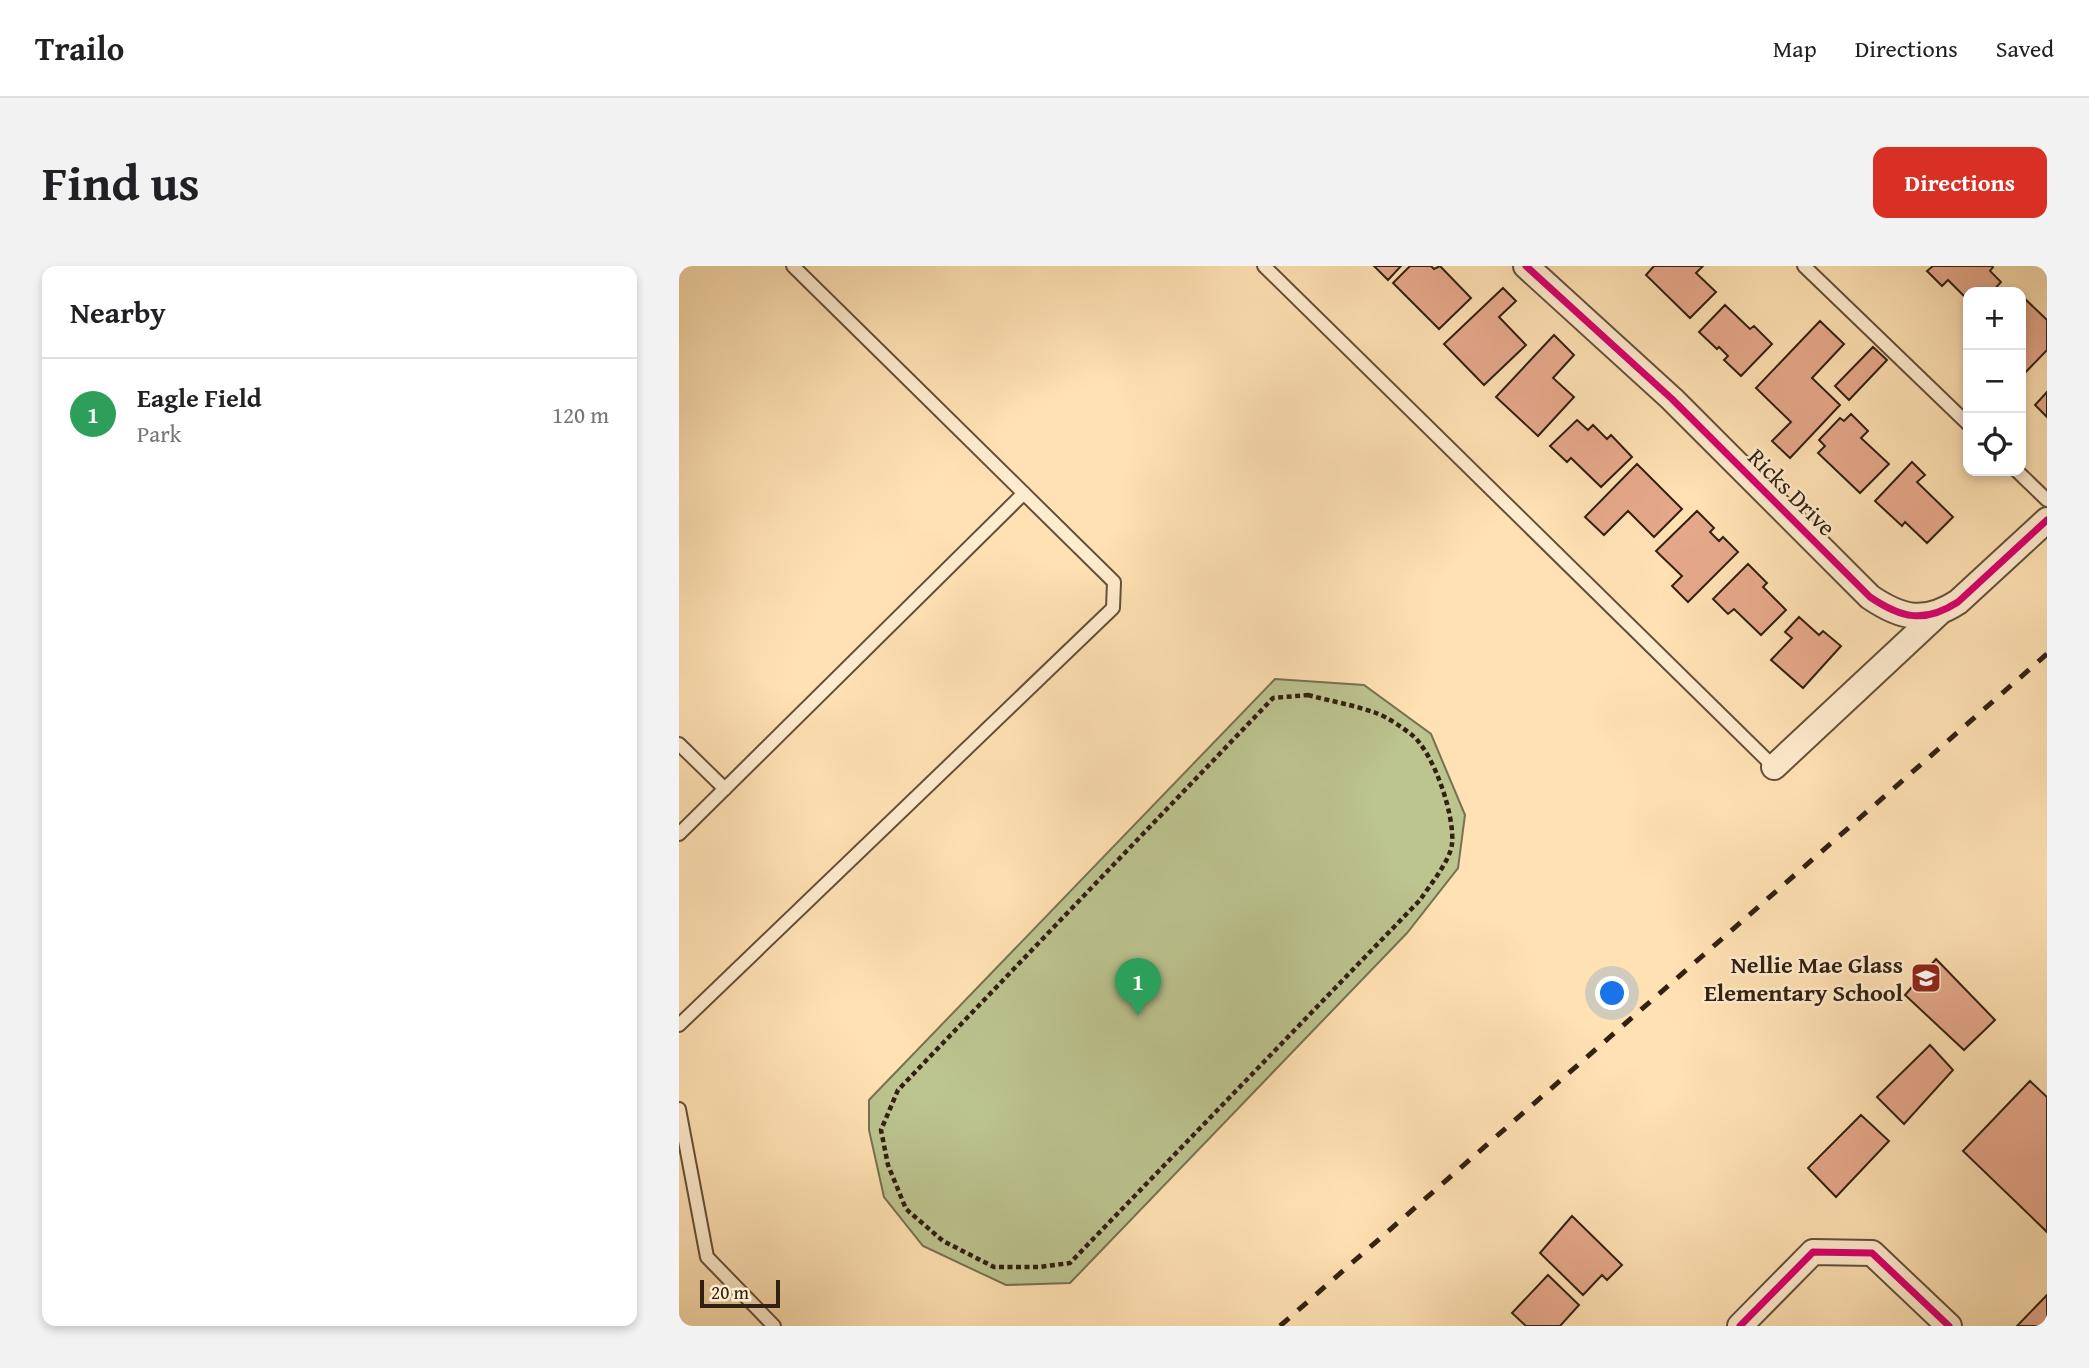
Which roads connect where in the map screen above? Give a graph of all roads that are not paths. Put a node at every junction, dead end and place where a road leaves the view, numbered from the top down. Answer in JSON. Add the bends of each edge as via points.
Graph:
{"nodes":[{"id":1,"x":793,"y":266,"type":"edge"},
{"id":2,"x":1264,"y":266,"type":"edge"},
{"id":3,"x":1526,"y":266,"type":"edge"},
{"id":4,"x":1804,"y":266,"type":"edge"},
{"id":5,"x":1963,"y":419,"type":"edge"},
{"id":6,"x":2022,"y":476,"type":"edge"},
{"id":7,"x":1024,"y":493,"type":"junction"},
{"id":8,"x":2047,"y":499,"type":"edge"},
{"id":9,"x":2047,"y":520,"type":"edge"},
{"id":10,"x":1940,"y":612,"type":"junction"},
{"id":11,"x":679,"y":744,"type":"edge"},
{"id":12,"x":1774,"y":767,"type":"joint"},
{"id":13,"x":725,"y":789,"type":"junction"},
{"id":14,"x":679,"y":834,"type":"edge"},
{"id":15,"x":679,"y":1024,"type":"edge"},
{"id":16,"x":679,"y":1109,"type":"edge"},
{"id":17,"x":774,"y":1326,"type":"edge"},
{"id":18,"x":1740,"y":1326,"type":"edge"},
{"id":19,"x":1949,"y":1326,"type":"edge"}],
"edges":[{"from":1,"to":7,"type":"lane"},
{"from":2,"to":12,"type":"lane"},
{"from":3,"to":10,"type":"street","name":"Ricks Drive","via":[[1672,399],[1870,597],[1892,612],[1906,615]]},
{"from":4,"to":5,"type":"lane"},
{"from":6,"to":8,"type":"lane"},
{"from":7,"to":13,"type":"lane"},
{"from":7,"to":15,"type":"lane","via":[[1114,582],[1114,608]]},
{"from":9,"to":10,"type":"street","name":"Ricks Drive","via":[[1958,602]]},
{"from":10,"to":12,"type":"street"},
{"from":11,"to":13,"type":"lane"},
{"from":13,"to":14,"type":"lane"},
{"from":16,"to":17,"type":"lane","via":[[707,1257]]},
{"from":18,"to":19,"type":"street","via":[[1813,1252],[1872,1253]]}]}
